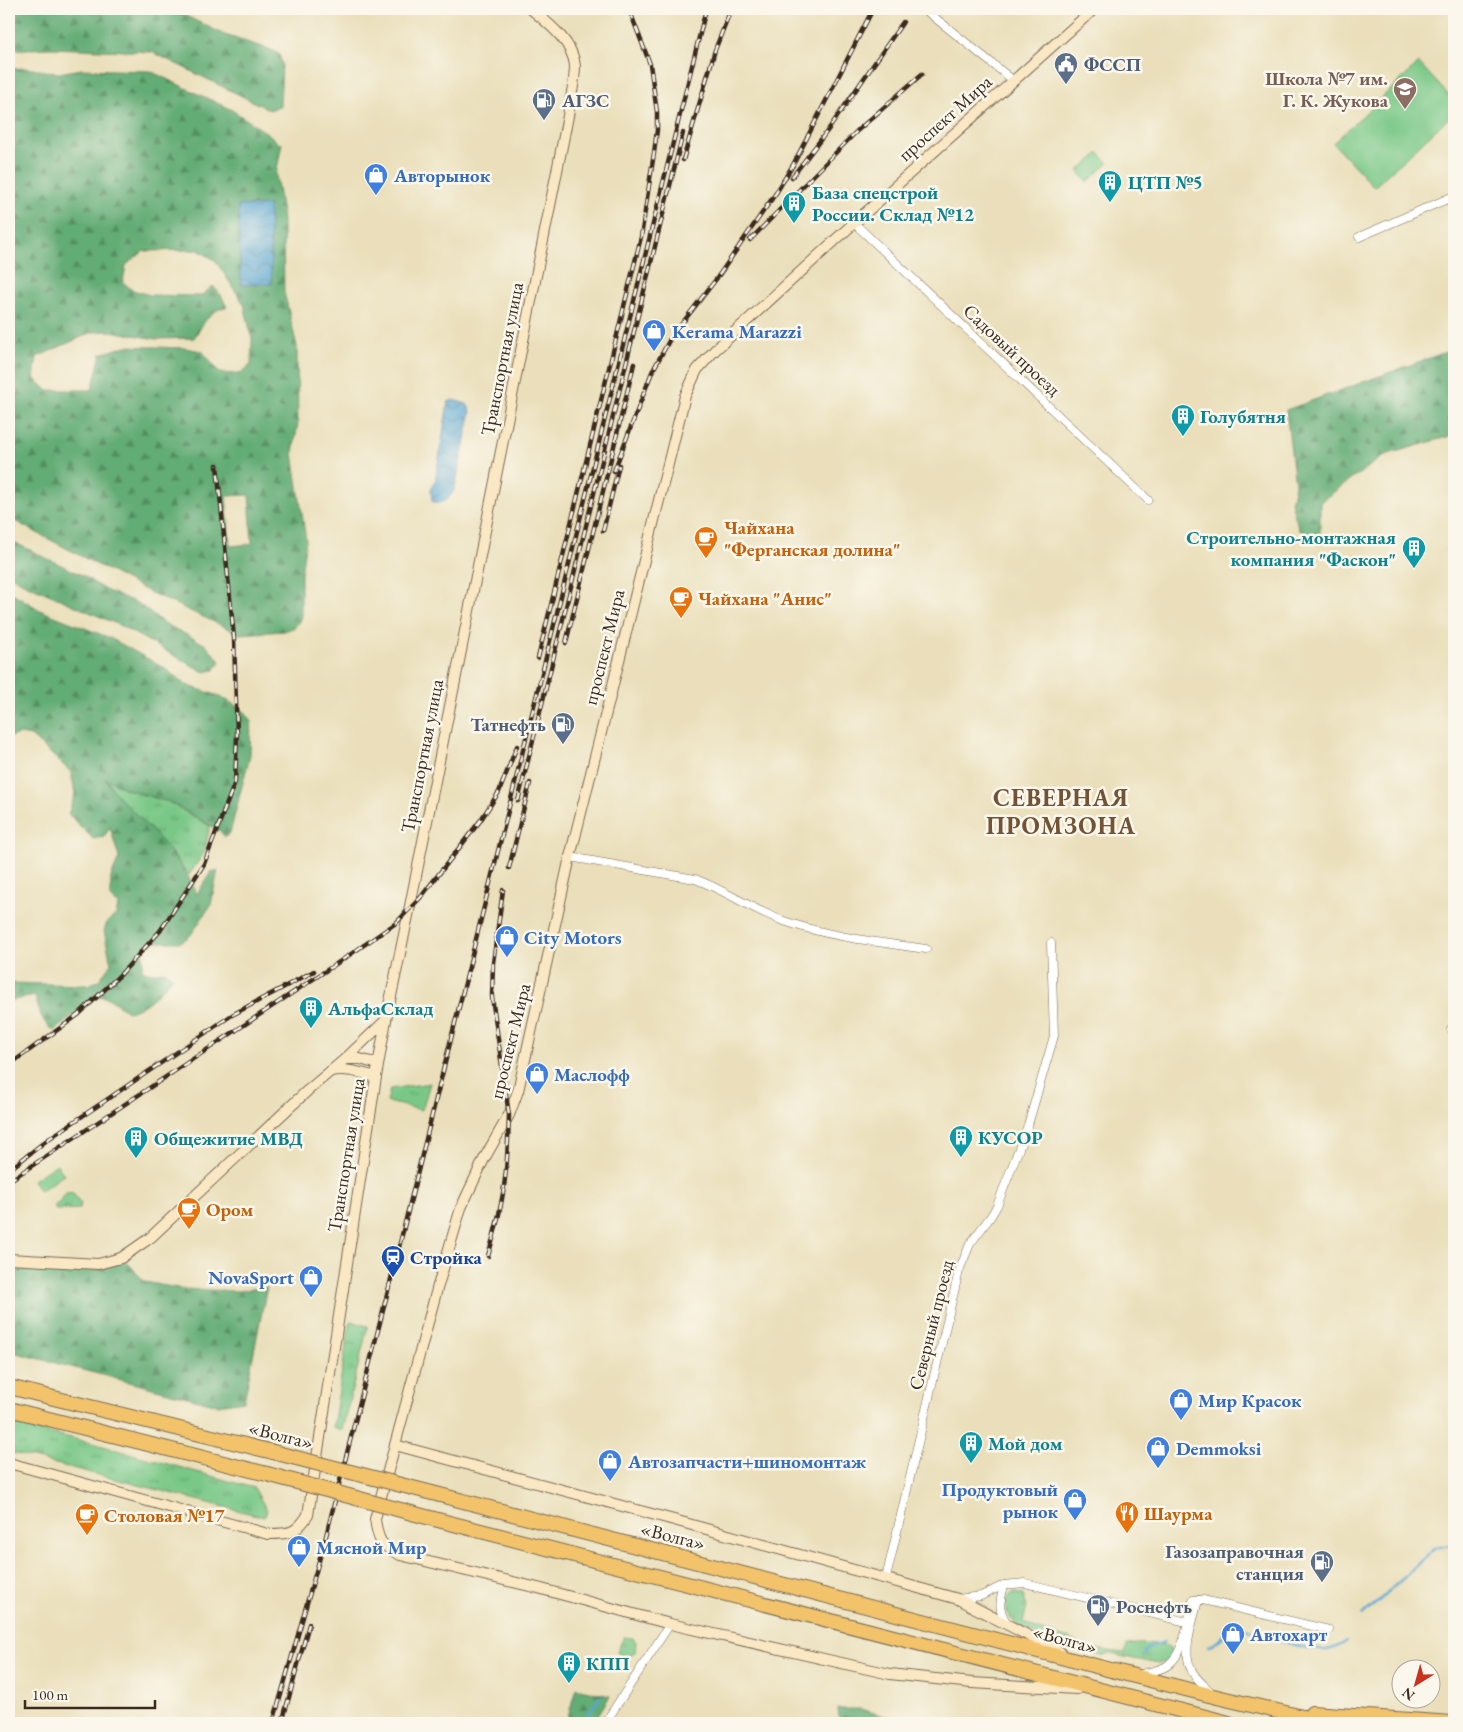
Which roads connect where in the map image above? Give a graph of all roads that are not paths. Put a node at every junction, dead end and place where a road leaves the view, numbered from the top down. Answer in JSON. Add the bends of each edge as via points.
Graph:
{"nodes":[{"id":1,"x":531,"y":9,"type":"edge"},
{"id":2,"x":924,"y":9,"type":"edge"},
{"id":3,"x":1094,"y":9,"type":"edge"},
{"id":4,"x":1014,"y":80,"type":"junction"},
{"id":5,"x":1454,"y":196,"type":"edge"},
{"id":6,"x":854,"y":223,"type":"junction"},
{"id":7,"x":1359,"y":237,"type":"dead end"},
{"id":8,"x":1148,"y":500,"type":"dead end"},
{"id":9,"x":570,"y":857,"type":"junction"},
{"id":10,"x":1051,"y":943,"type":"dead end"},
{"id":11,"x":926,"y":949,"type":"dead end"},
{"id":12,"x":386,"y":1020,"type":"junction"},
{"id":13,"x":345,"y":1059,"type":"junction"},
{"id":14,"x":378,"y":1064,"type":"junction"},
{"id":15,"x":331,"y":1071,"type":"junction"},
{"id":16,"x":376,"y":1077,"type":"junction"},
{"id":17,"x":9,"y":1259,"type":"edge"},
{"id":18,"x":9,"y":1387,"type":"edge"},
{"id":19,"x":9,"y":1409,"type":"edge"},
{"id":20,"x":394,"y":1445,"type":"junction"},
{"id":21,"x":9,"y":1463,"type":"edge"},
{"id":22,"x":886,"y":1578,"type":"junction"},
{"id":23,"x":1004,"y":1585,"type":"junction"},
{"id":24,"x":958,"y":1599,"type":"junction"},
{"id":25,"x":1196,"y":1600,"type":"junction"},
{"id":26,"x":1187,"y":1622,"type":"junction"},
{"id":27,"x":670,"y":1624,"type":"junction"},
{"id":28,"x":1011,"y":1627,"type":"junction"},
{"id":29,"x":1329,"y":1630,"type":"dead end"},
{"id":30,"x":1080,"y":1662,"type":"junction"},
{"id":31,"x":1134,"y":1676,"type":"junction"},
{"id":32,"x":1103,"y":1690,"type":"junction"},
{"id":33,"x":1216,"y":1697,"type":"junction"},
{"id":34,"x":1274,"y":1711,"type":"junction"},
{"id":35,"x":605,"y":1723,"type":"edge"},
{"id":36,"x":1229,"y":1723,"type":"edge"},
{"id":37,"x":1328,"y":1723,"type":"edge"},
{"id":38,"x":1451,"y":1723,"type":"edge"}],
"edges":[{"from":1,"to":12,"type":"street","name":"Транспортная улица","via":[[558,33],[568,46],[575,65],[568,116]]},
{"from":2,"to":4,"type":"street"},
{"from":3,"to":4,"type":"street","name":"проспект Мира"},
{"from":4,"to":6,"type":"street","name":"проспект Мира"},
{"from":5,"to":7,"type":"street"},
{"from":6,"to":8,"type":"street","name":"Садовый проезд"},
{"from":6,"to":9,"type":"street","name":"проспект Мира","via":[[714,352],[698,370],[685,396]]},
{"from":9,"to":11,"type":"street","via":[[695,879],[780,920],[840,937]]},
{"from":9,"to":20,"type":"street","name":"проспект Мира","via":[[518,1090],[509,1115],[461,1208]]},
{"from":10,"to":22,"type":"street","name":"Северный проезд","via":[[1054,1036],[1028,1125],[997,1206],[970,1244],[959,1271]]},
{"from":12,"to":13,"type":"street"},
{"from":12,"to":14,"type":"street","name":"Транспортная улица"},
{"from":13,"to":14,"type":"street"},
{"from":13,"to":15,"type":"street"},
{"from":14,"to":16,"type":"street","name":"Транспортная улица"},
{"from":15,"to":16,"type":"street","via":[[340,1069]]},
{"from":15,"to":17,"type":"street","via":[[150,1238],[121,1258],[98,1264]]},
{"from":16,"to":21,"type":"street","name":"Транспортная улица","via":[[308,1515],[300,1527],[288,1534],[268,1534]]},
{"from":18,"to":30,"type":"highway","name":"«Волга»","bridge":true,"via":[[273,1452]]},
{"from":19,"to":32,"type":"highway","bridge":true},
{"from":20,"to":22,"type":"street"},
{"from":20,"to":27,"type":"street","name":"проспект Мира","via":[[375,1519],[379,1540],[389,1550]]},
{"from":22,"to":24,"type":"street"},
{"from":23,"to":24,"type":"street","via":[[982,1596]]},
{"from":23,"to":26,"type":"street","via":[[1025,1583]]},
{"from":23,"to":28,"type":"street","via":[[1000,1610]]},
{"from":24,"to":28,"type":"street"},
{"from":25,"to":26,"type":"street"},
{"from":25,"to":29,"type":"street"},
{"from":25,"to":33,"type":"street","via":[[1187,1657],[1196,1677]]},
{"from":26,"to":31,"type":"street","via":[[1181,1646],[1167,1666]]},
{"from":27,"to":32,"type":"street","name":"проспект Мира","via":[[890,1674],[972,1683]]},
{"from":27,"to":35,"type":"street"},
{"from":28,"to":30,"type":"street"},
{"from":30,"to":31,"type":"highway","name":"«Волга»"},
{"from":31,"to":33,"type":"highway","name":"«Волга»"},
{"from":32,"to":36,"type":"highway"},
{"from":33,"to":34,"type":"highway","name":"«Волга»"},
{"from":34,"to":37,"type":"highway","name":"«Волга»"},
{"from":34,"to":38,"type":"highway"}]}
